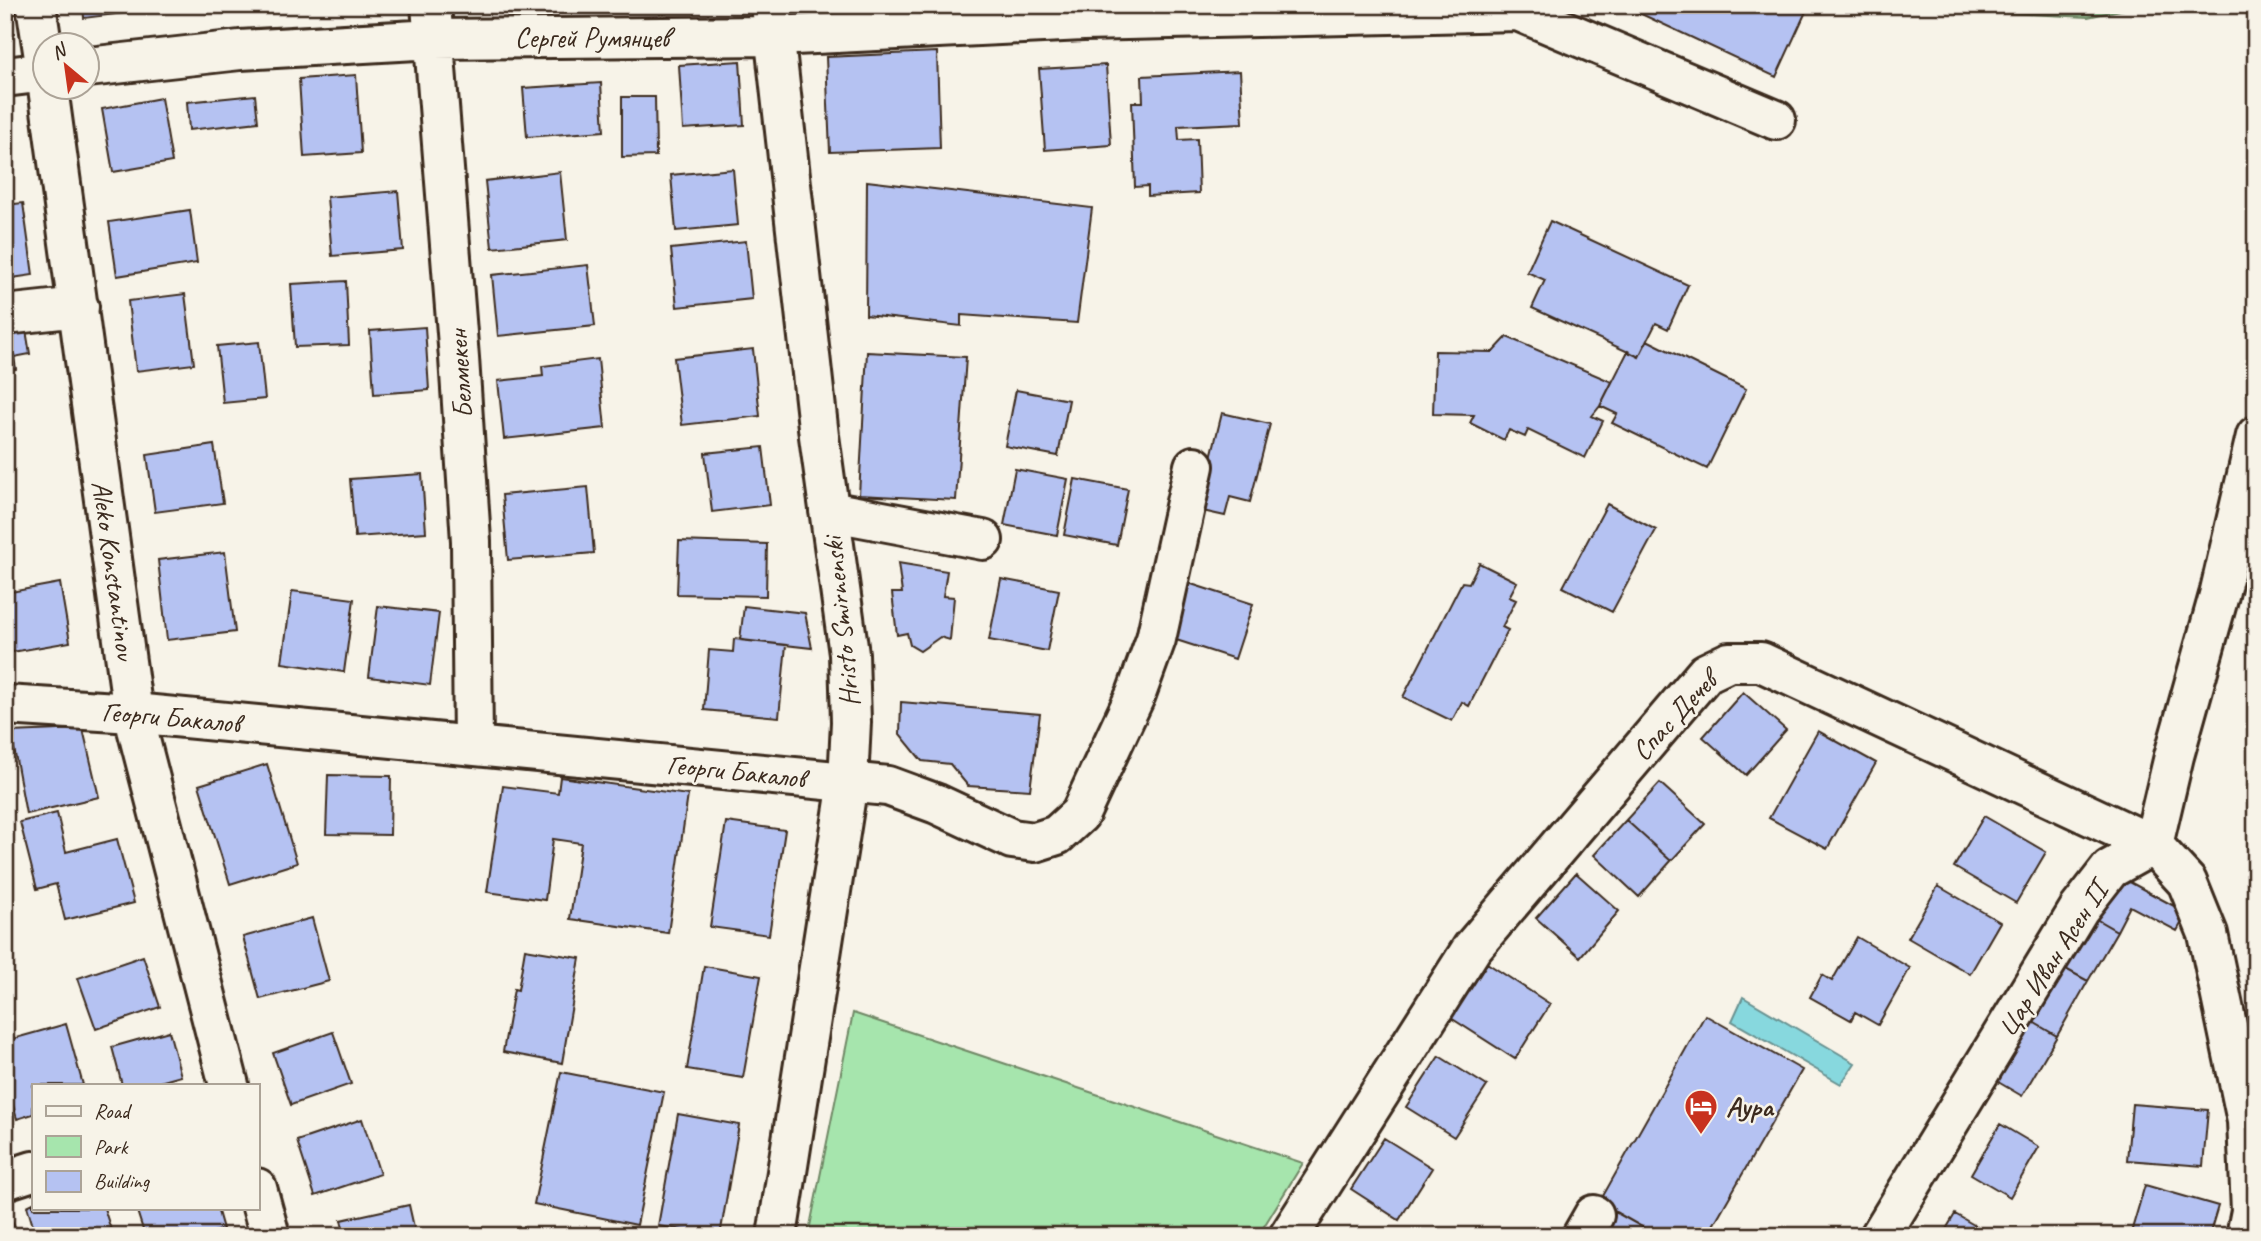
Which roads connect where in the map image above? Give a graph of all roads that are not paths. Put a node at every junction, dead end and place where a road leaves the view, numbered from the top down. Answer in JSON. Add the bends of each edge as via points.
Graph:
{"nodes":[{"id":1,"x":36,"y":5,"type":"edge"},
{"id":2,"x":772,"y":21,"type":"edge"},
{"id":3,"x":432,"y":22,"type":"edge"},
{"id":4,"x":40,"y":32,"type":"edge"},
{"id":5,"x":102,"y":65,"type":"edge"},
{"id":6,"x":32,"y":73,"type":"edge"},
{"id":7,"x":5,"y":77,"type":"edge"},
{"id":8,"x":50,"y":102,"type":"edge"},
{"id":9,"x":1776,"y":120,"type":"dead end"},
{"id":10,"x":79,"y":307,"type":"junction"},
{"id":11,"x":5,"y":315,"type":"edge"},
{"id":12,"x":2256,"y":436,"type":"edge"},
{"id":13,"x":1194,"y":466,"type":"dead end"},
{"id":14,"x":829,"y":511,"type":"junction"},
{"id":15,"x":983,"y":540,"type":"dead end"},
{"id":16,"x":5,"y":705,"type":"edge"},
{"id":17,"x":133,"y":713,"type":"junction"},
{"id":18,"x":473,"y":744,"type":"junction"},
{"id":19,"x":848,"y":782,"type":"junction"},
{"id":20,"x":2153,"y":845,"type":"junction"},
{"id":21,"x":229,"y":1084,"type":"edge"},
{"id":22,"x":32,"y":1171,"type":"edge"},
{"id":23,"x":5,"y":1180,"type":"edge"},
{"id":24,"x":259,"y":1195,"type":"edge"},
{"id":25,"x":270,"y":1236,"type":"edge"},
{"id":26,"x":778,"y":1236,"type":"edge"},
{"id":27,"x":1289,"y":1236,"type":"edge"},
{"id":28,"x":1880,"y":1236,"type":"edge"},
{"id":29,"x":2246,"y":1236,"type":"edge"}],
"edges":[{"from":1,"to":4,"type":"street"},
{"from":2,"to":3,"type":"street","name":"Сергей Румянцев"},
{"from":2,"to":9,"type":"street","name":"Сергей Румянцев","via":[[1083,21],[1518,11]]},
{"from":2,"to":14,"type":"street","name":"Hristo Smirnenski"},
{"from":3,"to":5,"type":"street","name":"Сергей Румянцев"},
{"from":3,"to":18,"type":"street","name":"Белмекен","via":[[471,541]]},
{"from":6,"to":7,"type":"street"},
{"from":8,"to":10,"type":"street","name":"Aleko Konstantinov"},
{"from":10,"to":11,"type":"street"},
{"from":10,"to":17,"type":"street","name":"Aleko Konstantinov"},
{"from":12,"to":20,"type":"street"},
{"from":13,"to":19,"type":"street","name":"Георги Бакалов","via":[[1156,639],[1136,694],[1080,814],[1057,835],[1035,842],[1012,839],[888,786]]},
{"from":14,"to":15,"type":"street"},
{"from":14,"to":19,"type":"street","name":"Hristo Smirnenski","via":[[849,654]]},
{"from":16,"to":17,"type":"street","name":"Георги Бакалов"},
{"from":17,"to":18,"type":"street","name":"Георги Бакалов"},
{"from":17,"to":21,"type":"street","name":"Aleko Konstantinov"},
{"from":18,"to":19,"type":"street","name":"Георги Бакалов"},
{"from":19,"to":26,"type":"street","name":"Hristo Smirnenski"},
{"from":20,"to":27,"type":"street","name":"Спас Дечев","via":[[1761,662],[1729,662],[1706,673],[1472,948]]},
{"from":20,"to":28,"type":"street","name":"Цар Иван Асен II","via":[[2110,869],[2079,909]]},
{"from":20,"to":29,"type":"street","name":"Спас Дечев","via":[[2187,882],[2208,934],[2247,1121],[2252,1211]]},
{"from":22,"to":23,"type":"street"},
{"from":24,"to":25,"type":"street"}]}
